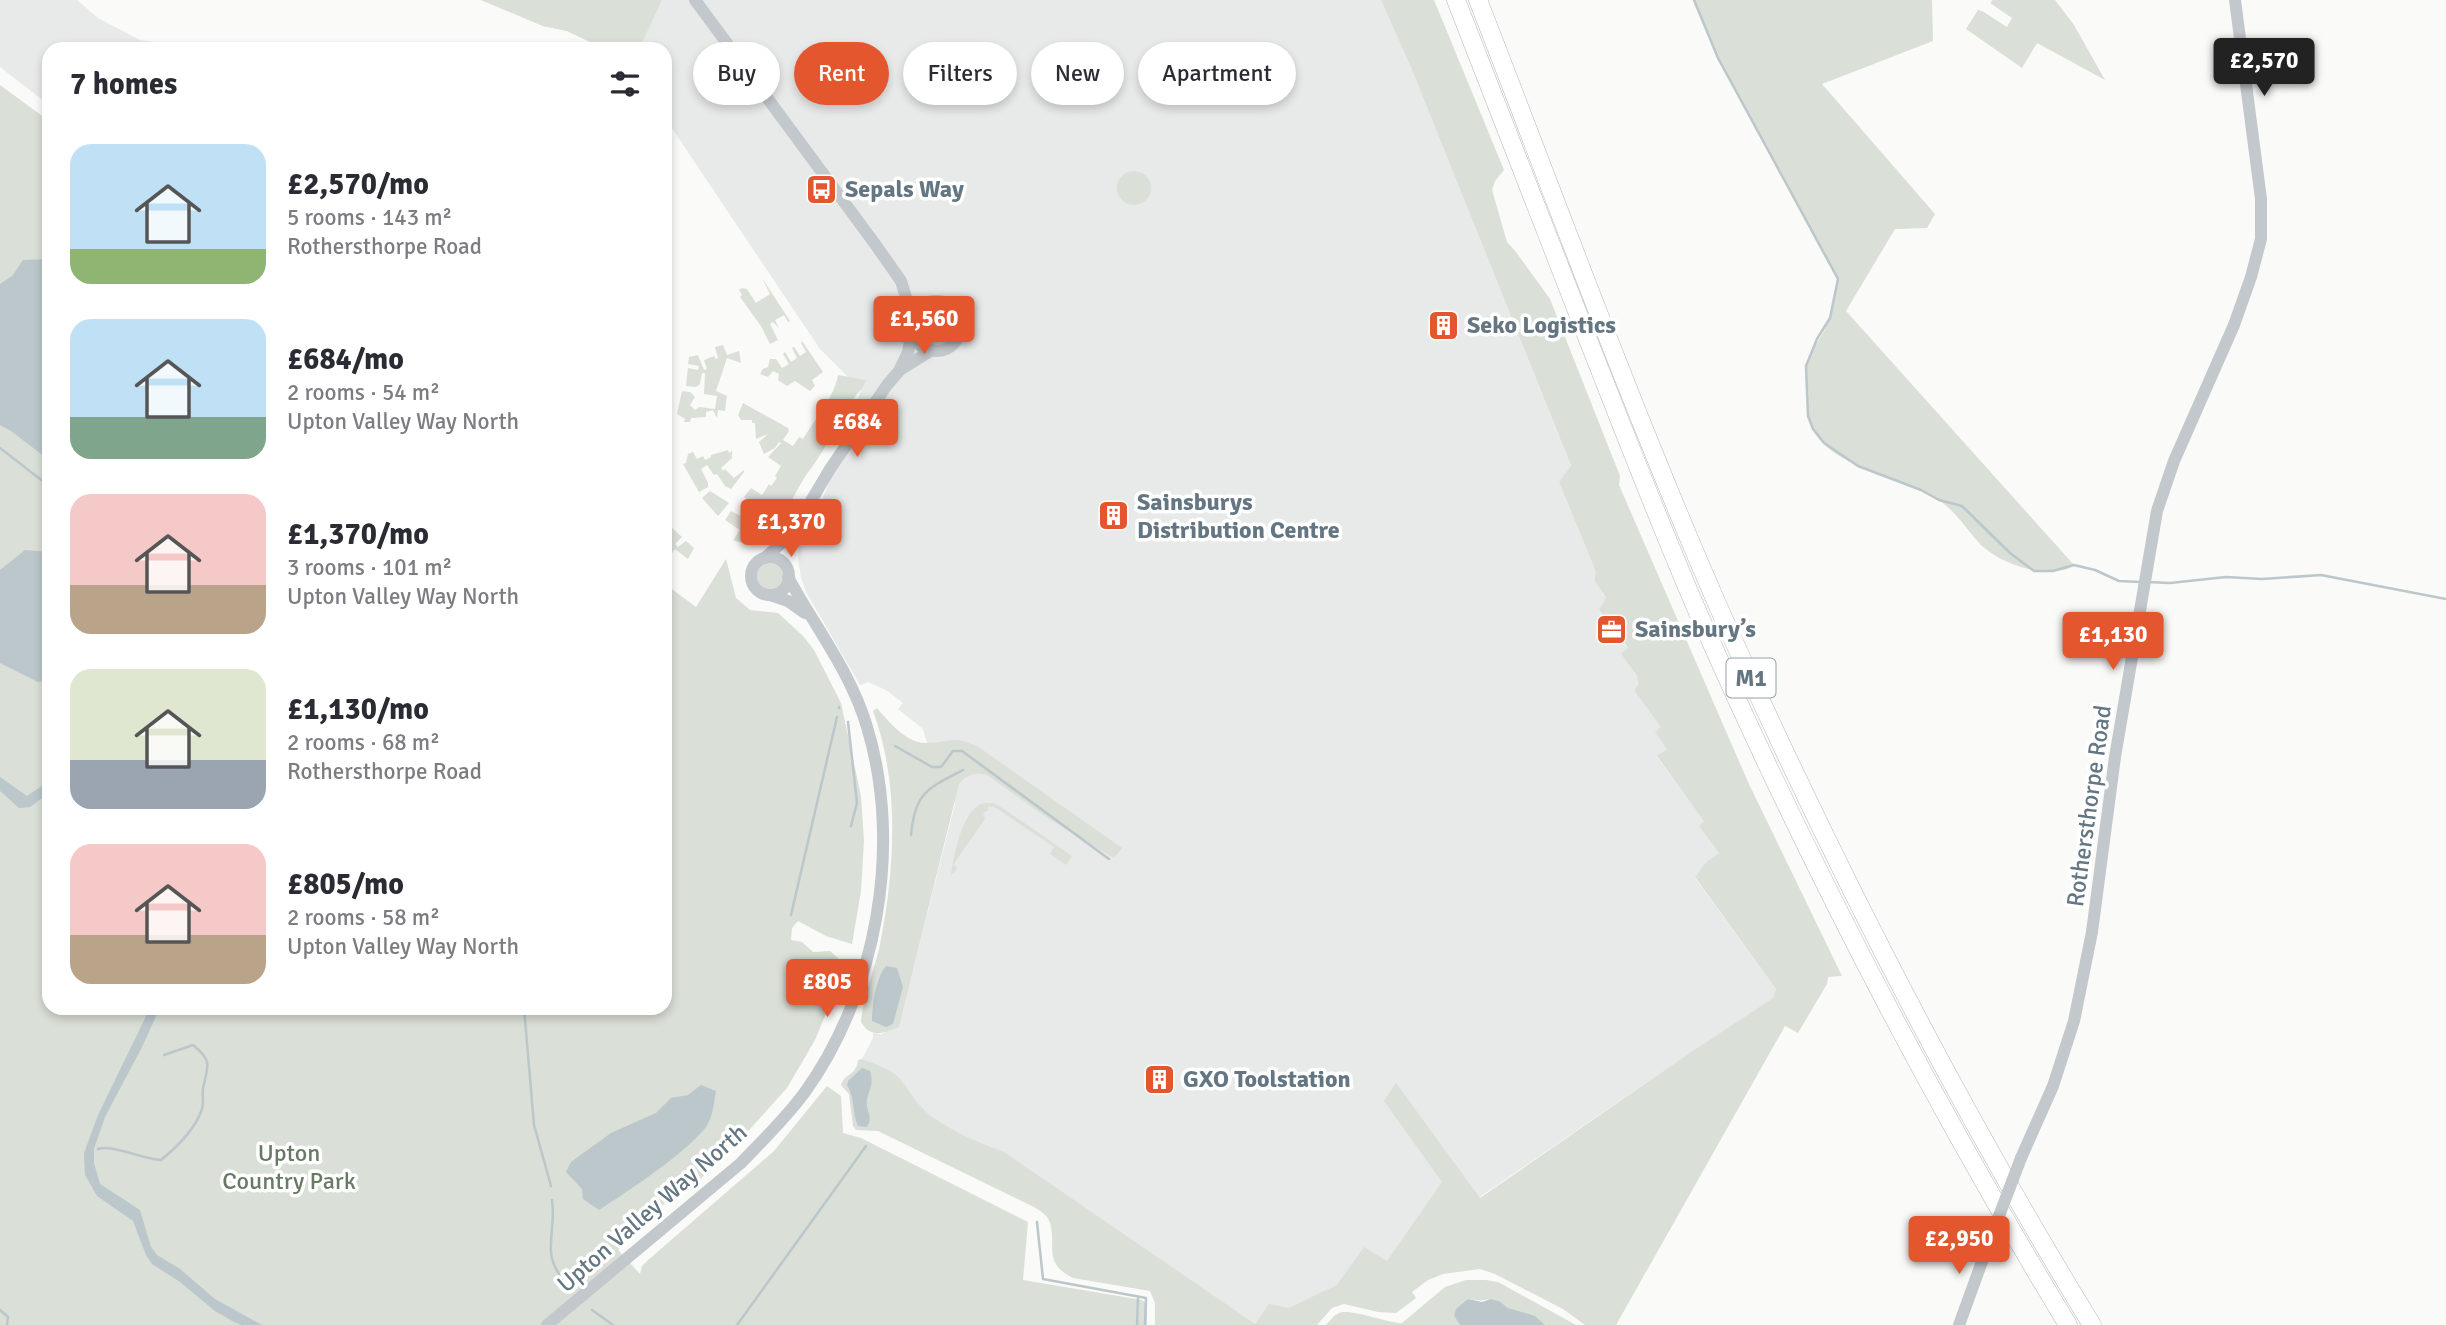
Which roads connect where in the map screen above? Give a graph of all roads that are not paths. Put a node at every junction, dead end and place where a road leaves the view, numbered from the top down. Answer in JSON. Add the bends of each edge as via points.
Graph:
{"nodes":[{"id":1,"x":695,"y":0,"type":"edge"},
{"id":2,"x":1456,"y":0,"type":"edge"},
{"id":3,"x":1478,"y":0,"type":"edge"},
{"id":4,"x":2235,"y":0,"type":"edge"},
{"id":5,"x":901,"y":281,"type":"junction"},
{"id":6,"x":928,"y":302,"type":"junction"},
{"id":7,"x":912,"y":317,"type":"junction"},
{"id":8,"x":912,"y":332,"type":"junction"},
{"id":9,"x":932,"y":350,"type":"junction"},
{"id":10,"x":900,"y":370,"type":"junction"},
{"id":11,"x":792,"y":533,"type":"junction"},
{"id":12,"x":765,"y":558,"type":"junction"},
{"id":13,"x":788,"y":573,"type":"junction"},
{"id":14,"x":770,"y":595,"type":"junction"},
{"id":15,"x":808,"y":615,"type":"junction"},
{"id":16,"x":547,"y":1325,"type":"edge"},
{"id":17,"x":1959,"y":1325,"type":"edge"},
{"id":18,"x":2068,"y":1325,"type":"edge"},
{"id":19,"x":2092,"y":1325,"type":"edge"}],
"edges":[{"from":1,"to":5,"type":"street"},
{"from":2,"to":18,"type":"highway","number":"M1","via":[[1651,500],[1758,745],[1898,1028]]},
{"from":3,"to":19,"type":"highway","number":"M1","via":[[1673,498],[1795,775],[1944,1069]]},
{"from":4,"to":17,"type":"street","name":"Rothersthorpe Road","bridge":true,"via":[[2261,200],[2261,239],[2234,325],[2157,511],[2074,1021]]},
{"from":5,"to":6,"type":"street"},
{"from":5,"to":7,"type":"street"},
{"from":6,"to":7,"type":"street"},
{"from":6,"to":9,"type":"street","via":[[950,305],[961,321],[956,341],[942,350]]},
{"from":7,"to":8,"type":"street"},
{"from":8,"to":9,"type":"street","via":[[920,345]]},
{"from":8,"to":10,"type":"street"},
{"from":9,"to":10,"type":"street"},
{"from":10,"to":11,"type":"street","via":[[867,412]]},
{"from":11,"to":12,"type":"street"},
{"from":11,"to":13,"type":"street"},
{"from":12,"to":13,"type":"street","via":[[780,560]]},
{"from":12,"to":14,"type":"street","via":[[754,567],[752,581],[758,591]]},
{"from":13,"to":14,"type":"street","via":[[782,591]]},
{"from":13,"to":15,"type":"street","name":"Upton Valley Way North"},
{"from":14,"to":15,"type":"street","name":"Upton Valley Way North"},
{"from":15,"to":16,"type":"street","name":"Upton Valley Way North","via":[[851,684],[878,773],[882,820],[879,886],[854,997],[806,1091],[765,1138]]}]}
